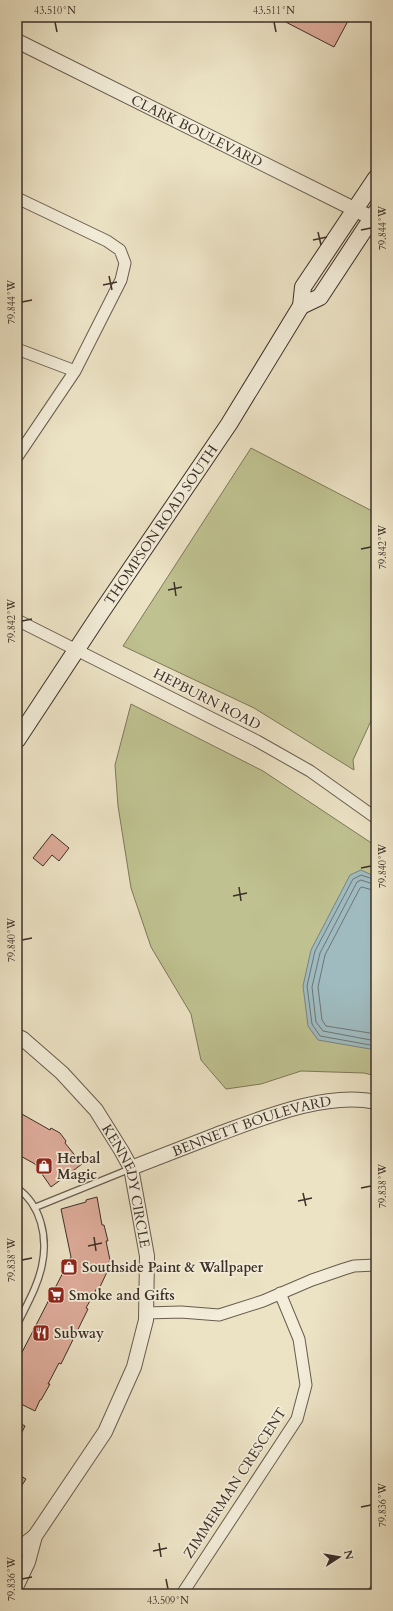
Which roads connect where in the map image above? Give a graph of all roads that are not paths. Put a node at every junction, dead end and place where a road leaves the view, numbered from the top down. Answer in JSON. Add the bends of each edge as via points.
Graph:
{"nodes":[{"id":1,"x":17,"y":41,"type":"edge"},
{"id":2,"x":376,"y":178,"type":"edge"},
{"id":3,"x":17,"y":198,"type":"edge"},
{"id":4,"x":355,"y":210,"type":"junction"},
{"id":5,"x":374,"y":217,"type":"edge"},
{"id":6,"x":301,"y":306,"type":"junction"},
{"id":7,"x":17,"y":349,"type":"edge"},
{"id":8,"x":74,"y":371,"type":"junction"},
{"id":9,"x":17,"y":457,"type":"edge"},
{"id":10,"x":17,"y":620,"type":"edge"},
{"id":11,"x":76,"y":651,"type":"junction"},
{"id":12,"x":17,"y":740,"type":"edge"},
{"id":13,"x":376,"y":818,"type":"edge"},
{"id":14,"x":17,"y":1036,"type":"edge"},
{"id":15,"x":376,"y":1102,"type":"edge"},
{"id":16,"x":131,"y":1168,"type":"junction"},
{"id":17,"x":17,"y":1188,"type":"edge"},
{"id":18,"x":36,"y":1207,"type":"junction"},
{"id":19,"x":376,"y":1265,"type":"edge"},
{"id":20,"x":280,"y":1293,"type":"junction"},
{"id":21,"x":146,"y":1313,"type":"junction"},
{"id":22,"x":17,"y":1325,"type":"edge"},
{"id":23,"x":35,"y":1536,"type":"junction"},
{"id":24,"x":17,"y":1550,"type":"edge"},
{"id":25,"x":17,"y":1585,"type":"edge"},
{"id":26,"x":376,"y":1589,"type":"edge"},
{"id":27,"x":182,"y":1594,"type":"edge"},
{"id":28,"x":373,"y":1594,"type":"edge"}],
"edges":[{"from":1,"to":4,"type":"street","name":"CLARK BOULEVARD"},
{"from":2,"to":4,"type":"main road","name":"THOMPSON ROAD SOUTH"},
{"from":3,"to":8,"type":"street","via":[[108,241],[120,250],[125,263],[121,280]]},
{"from":4,"to":5,"type":"street","name":"CLARK BOULEVARD"},
{"from":4,"to":6,"type":"main road","name":"THOMPSON ROAD SOUTH","via":[[303,286]]},
{"from":5,"to":6,"type":"main road","via":[[320,298]]},
{"from":6,"to":11,"type":"main road","name":"THOMPSON ROAD SOUTH","via":[[225,430]]},
{"from":7,"to":8,"type":"street"},
{"from":8,"to":9,"type":"street"},
{"from":10,"to":11,"type":"street","name":"HEPBURN ROAD"},
{"from":11,"to":12,"type":"main road","name":"THOMPSON ROAD SOUTH"},
{"from":11,"to":13,"type":"street","name":"HEPBURN ROAD","via":[[277,752],[310,771]]},
{"from":14,"to":16,"type":"street","name":"KENNEDY CIRCLE","via":[[62,1073],[96,1110]]},
{"from":15,"to":16,"type":"street","name":"BENNETT BOULEVARD","via":[[338,1100],[281,1111]]},
{"from":16,"to":18,"type":"lane"},
{"from":16,"to":21,"type":"street","name":"KENNEDY CIRCLE","via":[[147,1256]]},
{"from":17,"to":18,"type":"lane"},
{"from":18,"to":22,"type":"lane","via":[[43,1229],[42,1265],[38,1280]]},
{"from":19,"to":20,"type":"street","via":[[354,1266]]},
{"from":20,"to":21,"type":"street","via":[[219,1315]]},
{"from":20,"to":27,"type":"street","name":"ZIMMERMAN CRESCENT","via":[[299,1339],[306,1385],[297,1419]]},
{"from":21,"to":23,"type":"street","name":"KENNEDY CIRCLE","via":[[134,1367],[105,1432]]},
{"from":23,"to":24,"type":"street","name":"KENNEDY CIRCLE"},
{"from":23,"to":25,"type":"street","name":"KENNEDY CIRCLE","via":[[28,1562]]},
{"from":26,"to":28,"type":"street"}]}
